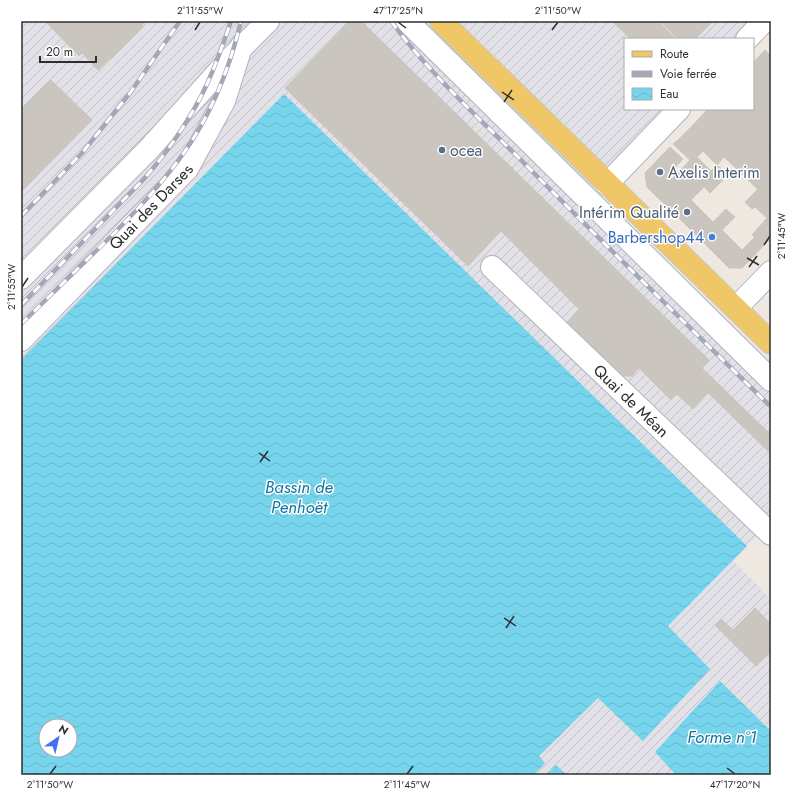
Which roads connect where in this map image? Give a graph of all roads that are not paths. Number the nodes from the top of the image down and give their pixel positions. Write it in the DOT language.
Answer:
graph roads {
  1 [pos="268,21"];
  2 [pos="407,21"];
  3 [pos="441,21"];
  4 [pos="764,21"];
  5 [pos="748,38"];
  6 [pos="242,47"];
  7 [pos="678,110"];
  8 [pos="607,184"];
  9 [pos="492,266"];
  10 [pos="771,272"];
  11 [pos="21,278"];
  12 [pos="736,308"];
  13 [pos="21,340"];
  14 [pos="771,343"];
  15 [pos="771,380"];
  16 [pos="771,534"];
  1 -- 6 [label="street, Quai des Darses"];
  2 -- 15 [label="street"];
  3 -- 8 [label="main road"];
  4 -- 5 [label="street"];
  6 -- 11 [label="street, Quai des Darses"];
  6 -- 13 [label="street, Quai des Darses"];
  7 -- 8 [label="street"];
  8 -- 12 [label="main road"];
  9 -- 16 [label="street, Quai de Méan"];
  10 -- 12 [label="street"];
  12 -- 14 [label="main road"];
}
